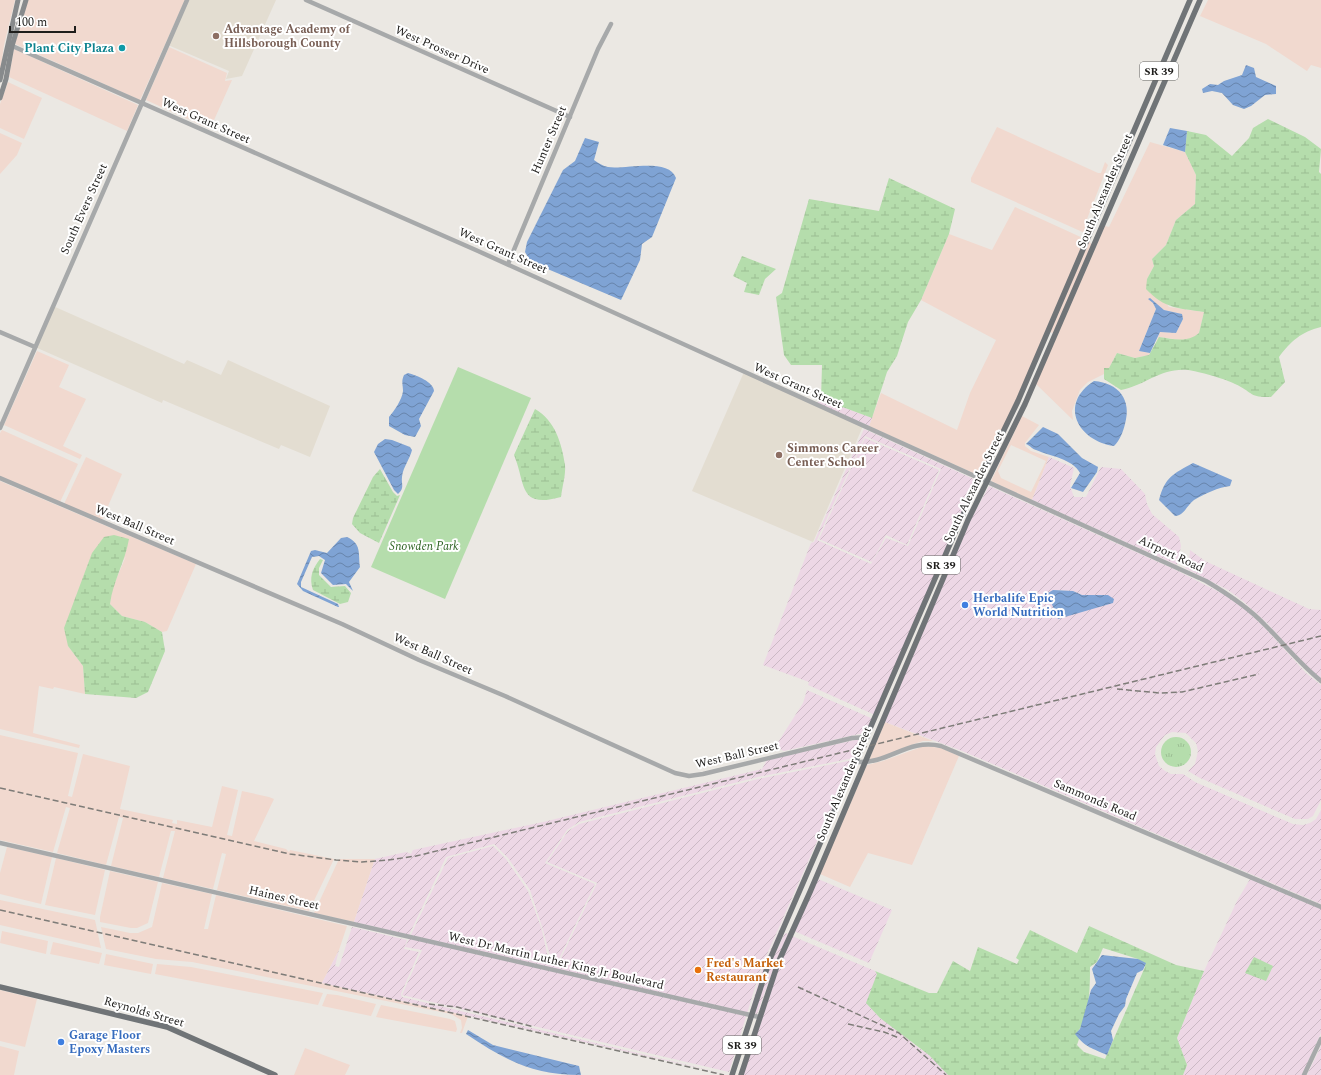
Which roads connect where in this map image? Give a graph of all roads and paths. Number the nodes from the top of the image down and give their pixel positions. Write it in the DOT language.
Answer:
graph roads {
  1 [pos="26,0"];
  2 [pos="187,0"];
  3 [pos="306,0"];
  4 [pos="1190,0"];
  5 [pos="1200,0"];
  6 [pos="17,3"];
  7 [pos="611,24"];
  8 [pos="10,45"];
  9 [pos="0,80"];
  10 [pos="0,98"];
  11 [pos="141,104"];
  12 [pos="570,117"];
  13 [pos="508,264"];
  14 [pos="0,332"];
  15 [pos="1047,334"];
  16 [pos="1054,337"];
  17 [pos="35,347"];
  18 [pos="0,428"];
  19 [pos="0,478"];
  20 [pos="981,479"];
  21 [pos="988,483"];
  22 [pos="952,539"];
  23 [pos="959,542"];
  24 [pos="925,602"];
  25 [pos="932,605"];
  26 [pos="902,654"];
  27 [pos="909,658"];
  28 [pos="1321,681"];
  29 [pos="868,737"];
  30 [pos="857,762"];
  31 [pos="865,762"];
  32 [pos="0,843"];
  33 [pos="1321,906"];
  34 [pos="350,924"];
  35 [pos="0,988"];
  36 [pos="751,1015"];
  37 [pos="759,1017"];
  38 [pos="1321,1039"];
  39 [pos="275,1075"];
  40 [pos="732,1075"];
  41 [pos="741,1075"];
  42 [pos="1304,1075"];
  1 -- 8 [label="main road"];
  2 -- 11 [label="street, South Evers Street"];
  3 -- 12 [label="street, West Prosser Drive"];
  4 -- 15 [label="main road, South Alexander Street / SR 39"];
  5 -- 16 [label="main road, South Alexander Street / SR 39"];
  6 -- 8 [label="main road"];
  7 -- 12 [label="street, Hunter Street"];
  8 -- 9 [label="main road"];
  8 -- 10 [label="main road"];
  8 -- 11 [label="street, West Grant Street"];
  11 -- 13 [label="street, West Grant Street"];
  11 -- 17 [label="street, South Evers Street"];
  12 -- 13 [label="street, Hunter Street"];
  13 -- 20 [label="street, West Grant Street"];
  14 -- 17 [label="street"];
  15 -- 16 [label="main road"];
  15 -- 20 [label="main road, South Alexander Street / SR 39"];
  16 -- 21 [label="main road, South Alexander Street / SR 39"];
  17 -- 18 [label="street, South Evers Street"];
  19 -- 29 [label="street, West Ball Street"];
  20 -- 21 [label="street, West Grant Street"];
  20 -- 22 [label="main road, South Alexander Street / SR 39"];
  21 -- 23 [label="main road, South Alexander Street / SR 39"];
  21 -- 28 [label="street, Airport Road"];
  22 -- 23 [label="main road"];
  22 -- 24 [label="main road, South Alexander Street / SR 39"];
  23 -- 25 [label="main road, South Alexander Street / SR 39"];
  24 -- 25 [label="main road"];
  24 -- 26 [label="main road, South Alexander Street / SR 39"];
  25 -- 27 [label="main road, South Alexander Street / SR 39"];
  26 -- 27 [label="main road"];
  26 -- 29 [label="main road, South Alexander Street / SR 39"];
  27 -- 31 [label="main road, South Alexander Street / SR 39"];
  29 -- 30 [label="main road, South Alexander Street / SR 39"];
  30 -- 31 [label="street, Sammonds Road"];
  30 -- 36 [label="main road, South Alexander Street / SR 39"];
  31 -- 33 [label="street, Sammonds Road"];
  31 -- 37 [label="main road, South Alexander Street / SR 39"];
  32 -- 34 [label="street, Haines Street"];
  34 -- 36 [label="street, West Dr Martin Luther King Jr Boulevard"];
  35 -- 39 [label="main road, Reynolds Street"];
  36 -- 37 [label="street, West Dr Martin Luther King Jr Boulevard"];
  36 -- 40 [label="main road, South Alexander Street / SR 39"];
  37 -- 41 [label="main road, South Alexander Street / SR 39"];
  38 -- 42 [label="street"];
}
